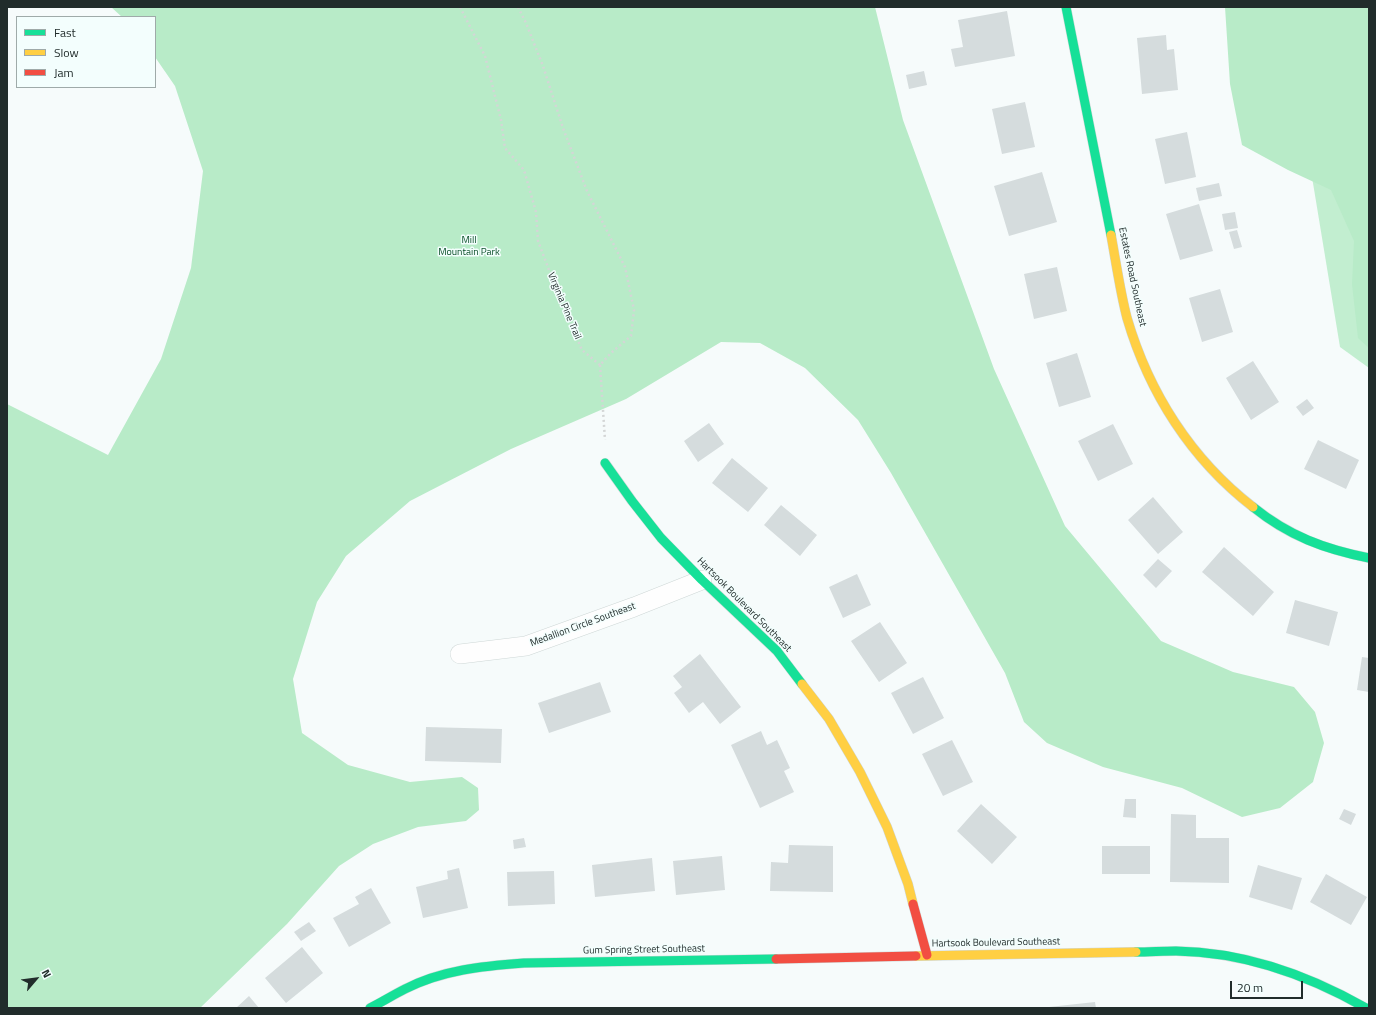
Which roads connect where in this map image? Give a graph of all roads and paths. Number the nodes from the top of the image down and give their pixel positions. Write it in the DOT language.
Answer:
graph roads {
  1 [pos="460,7"];
  2 [pos="518,7"];
  3 [pos="1066,7"];
  4 [pos="600,365"];
  5 [pos="605,463"];
  6 [pos="1369,558"];
  7 [pos="702,580"];
  8 [pos="460,654"];
  9 [pos="927,955"];
  10 [pos="370,1008"];
  11 [pos="1366,1008"];
  1 -- 4 [label="path, Virginia Pine Trail"];
  2 -- 4 [label="path"];
  3 -- 6 [label="street, Estates Road Southeast"];
  4 -- 5 [label="path"];
  5 -- 7 [label="street, Hartsook Boulevard Southeast"];
  7 -- 8 [label="street, Medallion Circle Southeast"];
  7 -- 9 [label="street, Hartsook Boulevard Southeast"];
  9 -- 10 [label="street, Gum Spring Street Southeast"];
  9 -- 11 [label="street, Hartsook Boulevard Southeast"];
}
